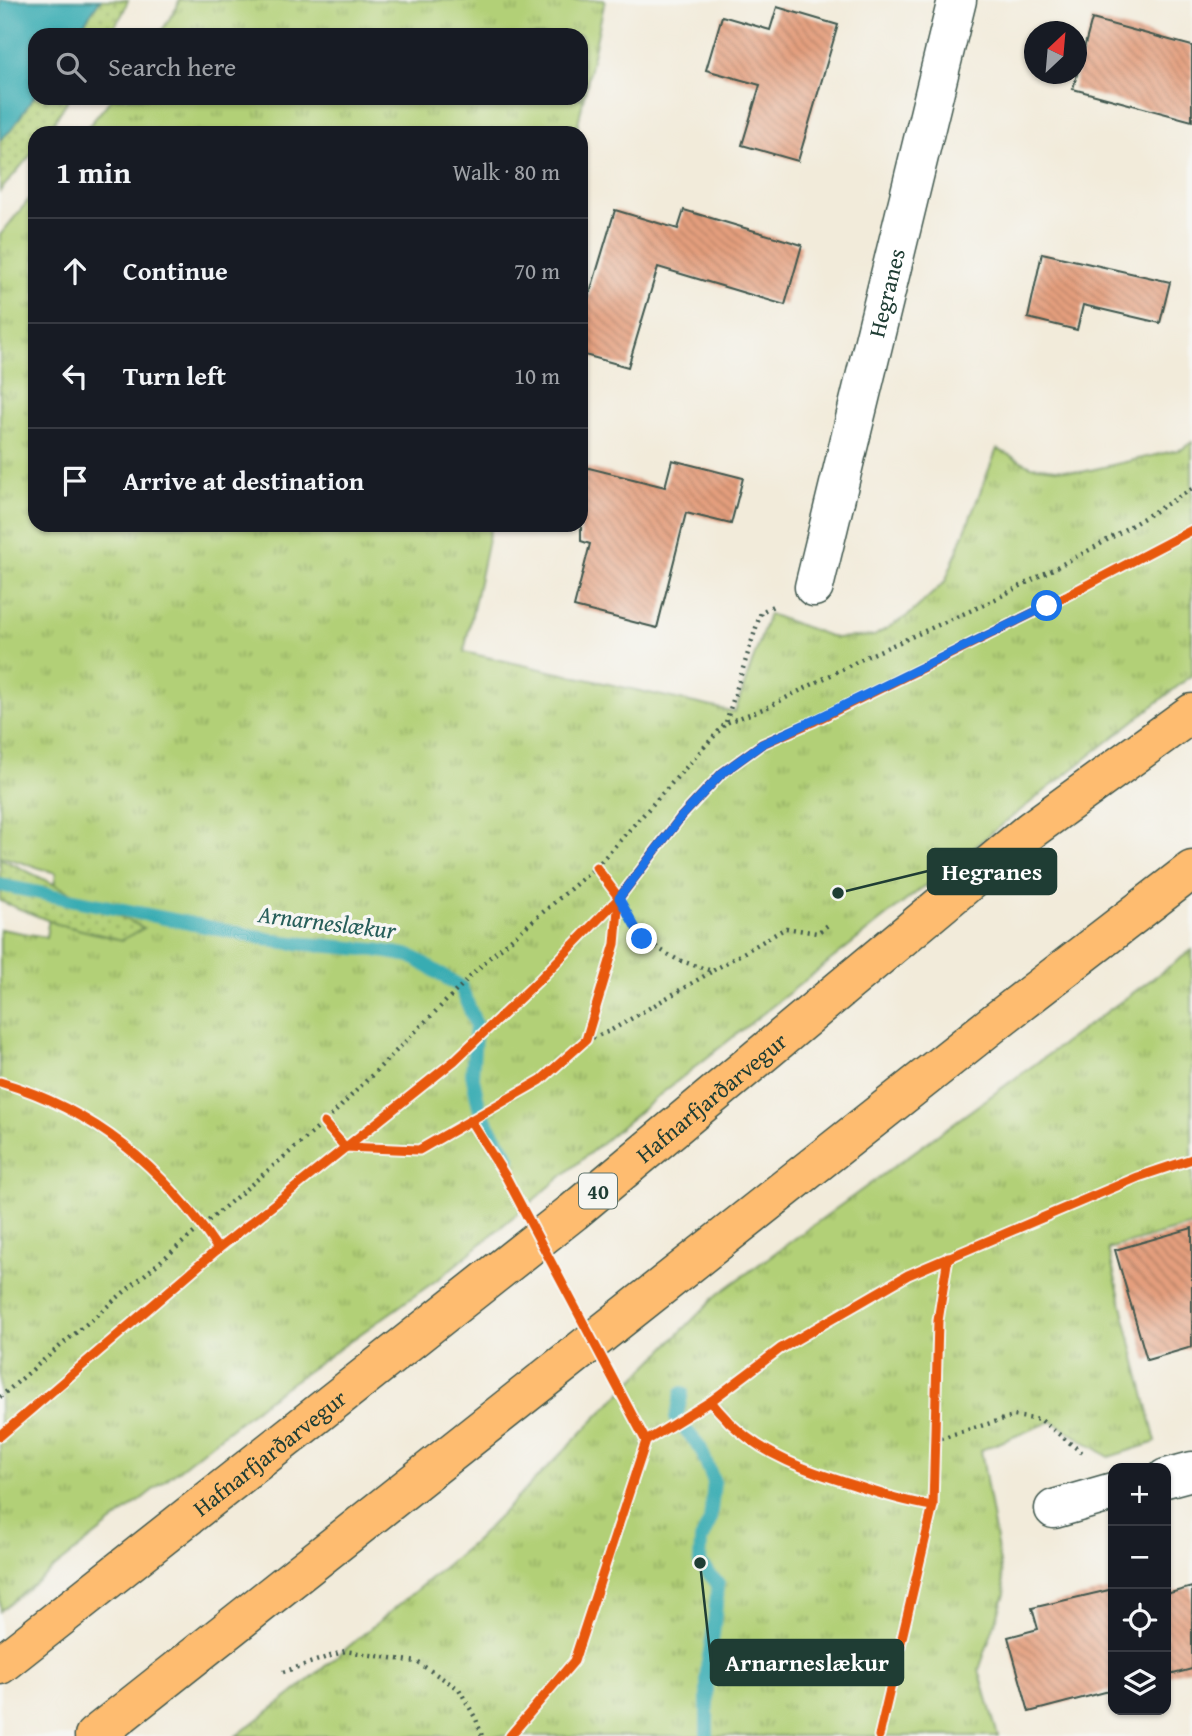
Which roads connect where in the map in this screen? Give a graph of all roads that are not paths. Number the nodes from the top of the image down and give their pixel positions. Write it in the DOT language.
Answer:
graph roads {
  1 [pos="957,0"];
  2 [pos="814,587"];
  3 [pos="1192,713"];
  4 [pos="1192,870"];
  5 [pos="1192,1471"];
  6 [pos="1171,1477"];
  7 [pos="1108,1493"];
  8 [pos="1054,1509"];
  9 [pos="0,1665"];
  10 [pos="94,1736"];
  1 -- 2 [label="street, Hegranes"];
  3 -- 9 [label="main road, Hafnarfjarðarvegur / 40"];
  4 -- 10 [label="main road"];
  5 -- 6 [label="street"];
  7 -- 8 [label="street"];
}
